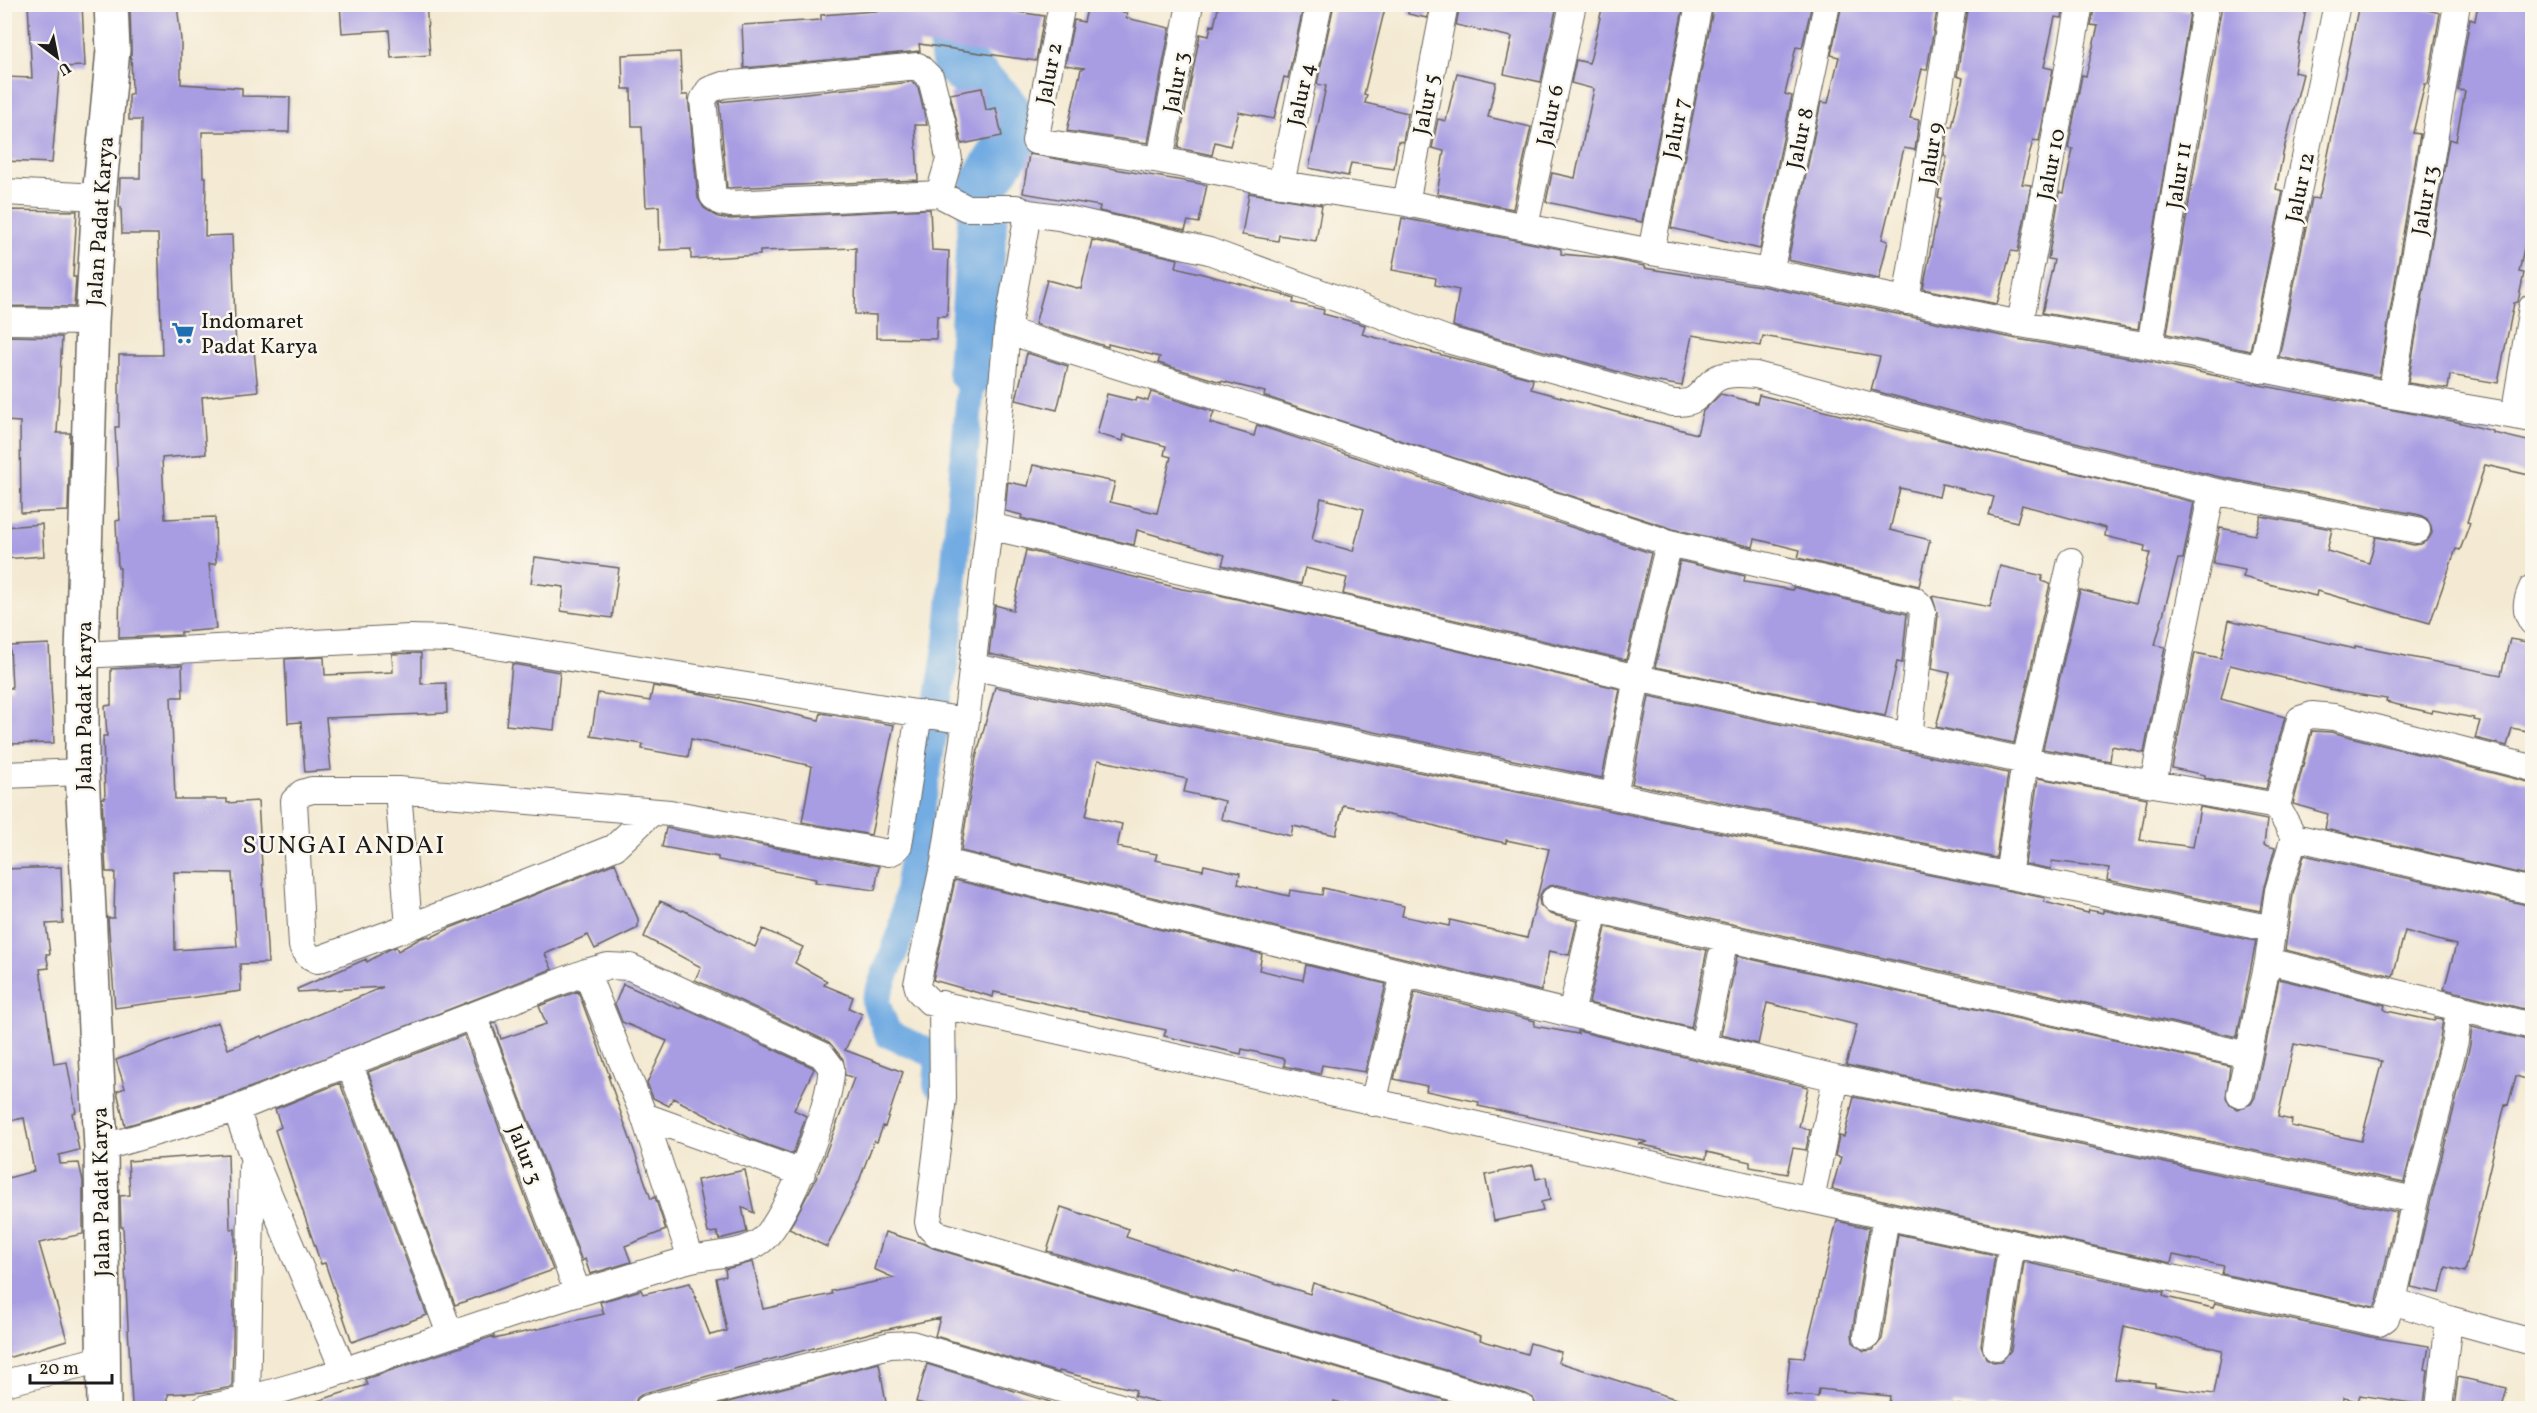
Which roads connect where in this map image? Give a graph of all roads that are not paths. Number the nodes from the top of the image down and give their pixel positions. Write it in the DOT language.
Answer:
graph roads {
  1 [pos="111,4"];
  2 [pos="1062,4"];
  3 [pos="1190,4"];
  4 [pos="1319,4"];
  5 [pos="1445,4"];
  6 [pos="1573,4"];
  7 [pos="1699,4"];
  8 [pos="1827,4"];
  9 [pos="1953,4"];
  10 [pos="2079,4"];
  11 [pos="2206,4"];
  12 [pos="2337,4"];
  13 [pos="2457,4"];
  14 [pos="1160,160"];
  15 [pos="1281,184"];
  16 [pos="4,192"];
  17 [pos="939,194"];
  18 [pos="99,197"];
  19 [pos="1406,203"];
  20 [pos="1028,213"];
  21 [pos="1525,226"];
  22 [pos="1651,252"];
  23 [pos="1770,272"];
  24 [pos="1906,301"];
  25 [pos="2532,307"];
  26 [pos="4,321"];
  27 [pos="92,322"];
  28 [pos="2020,324"];
  29 [pos="1007,331"];
  30 [pos="2150,346"];
  31 [pos="2261,370"];
  32 [pos="2532,372"];
  33 [pos="2391,395"];
  34 [pos="2523,418"];
  35 [pos="2212,491"];
  36 [pos="989,526"];
  37 [pos="2417,530"];
  38 [pos="1669,543"];
  39 [pos="2071,561"];
  40 [pos="2532,588"];
  41 [pos="2532,622"];
  42 [pos="82,656"];
  43 [pos="974,667"];
  44 [pos="1637,678"];
  45 [pos="940,716"];
  46 [pos="1909,736"];
  47 [pos="2025,761"];
  48 [pos="2532,768"];
  49 [pos="82,772"];
  50 [pos="4,775"];
  51 [pos="2153,784"];
  52 [pos="398,790"];
  53 [pos="1614,796"];
  54 [pos="2277,806"];
  55 [pos="652,812"];
  56 [pos="2294,837"];
  57 [pos="944,862"];
  58 [pos="2008,876"];
  59 [pos="2532,891"];
  60 [pos="1554,900"];
  61 [pos="1594,909"];
  62 [pos="409,927"];
  63 [pos="2272,929"];
  64 [pos="1725,938"];
  65 [pos="2268,961"];
  66 [pos="586,972"];
  67 [pos="1404,974"];
  68 [pos="942,1004"];
  69 [pos="2459,1008"];
  70 [pos="1571,1014"];
  71 [pos="473,1015"];
  72 [pos="2532,1026"];
  73 [pos="1703,1046"];
  74 [pos="2248,1055"];
  75 [pos="349,1063"];
  76 [pos="1836,1078"];
  77 [pos="2240,1094"];
  78 [pos="1373,1103"];
  79 [pos="236,1109"];
  80 [pos="644,1116"];
  81 [pos="101,1148"];
  82 [pos="253,1157"];
  83 [pos="802,1173"];
  84 [pos="1811,1200"];
  85 [pos="2415,1200"];
  86 [pos="1886,1216"];
  87 [pos="2012,1243"];
  88 [pos="691,1259"];
  89 [pos="578,1293"];
  90 [pos="2393,1301"];
  91 [pos="2449,1319"];
  92 [pos="450,1334"];
  93 [pos="1867,1336"];
  94 [pos="2532,1342"];
  95 [pos="1996,1347"];
  96 [pos="103,1359"];
  97 [pos="344,1371"];
  98 [pos="4,1383"];
  99 [pos="1063,1399"];
  100 [pos="247,1400"];
  101 [pos="104,1408"];
  102 [pos="205,1408"];
  103 [pos="648,1408"];
  104 [pos="1124,1408"];
  105 [pos="1522,1408"];
  106 [pos="2439,1408"];
  1 -- 18 [label="street, Jalan Padat Karya"];
  2 -- 14 [label="street, Jalur 2"];
  3 -- 14 [label="street, Jalur 3"];
  4 -- 15 [label="street, Jalur 4"];
  5 -- 19 [label="street, Jalur 5"];
  6 -- 21 [label="street, Jalur 6"];
  7 -- 22 [label="street, Jalur 7"];
  8 -- 23 [label="street, Jalur 8"];
  9 -- 24 [label="street, Jalur 9"];
  10 -- 28 [label="street, Jalur 10"];
  11 -- 30 [label="street, Jalur 11"];
  12 -- 31 [label="street, Jalur 12"];
  13 -- 33 [label="street, Jalur 13"];
  14 -- 15 [label="street"];
  15 -- 19 [label="street"];
  16 -- 18 [label="street"];
  17 -- 17 [label="street"];
  17 -- 20 [label="street"];
  18 -- 27 [label="street, Jalan Padat Karya"];
  19 -- 21 [label="street"];
  20 -- 29 [label="street"];
  20 -- 35 [label="street"];
  21 -- 22 [label="street"];
  22 -- 23 [label="street"];
  23 -- 24 [label="street"];
  24 -- 28 [label="street"];
  25 -- 34 [label="street"];
  26 -- 27 [label="street"];
  27 -- 42 [label="street, Jalan Padat Karya"];
  28 -- 30 [label="street"];
  29 -- 36 [label="street"];
  29 -- 38 [label="street"];
  30 -- 31 [label="street"];
  31 -- 33 [label="street"];
  32 -- 34 [label="street"];
  33 -- 34 [label="street"];
  35 -- 37 [label="street"];
  35 -- 51 [label="street"];
  36 -- 43 [label="street"];
  36 -- 44 [label="street"];
  38 -- 44 [label="street"];
  38 -- 46 [label="street"];
  39 -- 47 [label="street"];
  40 -- 41 [label="street"];
  42 -- 45 [label="street"];
  42 -- 49 [label="street, Jalan Padat Karya"];
  43 -- 45 [label="street"];
  43 -- 53 [label="street"];
  44 -- 46 [label="street"];
  44 -- 53 [label="street"];
  45 -- 55 [label="street"];
  45 -- 57 [label="street"];
  46 -- 47 [label="street"];
  47 -- 51 [label="street"];
  47 -- 58 [label="street"];
  48 -- 54 [label="street"];
  49 -- 50 [label="street"];
  49 -- 81 [label="street, Jalan Padat Karya"];
  51 -- 54 [label="street"];
  52 -- 55 [label="street"];
  52 -- 62 [label="street"];
  52 -- 62 [label="street"];
  53 -- 58 [label="street"];
  54 -- 56 [label="street"];
  55 -- 62 [label="street"];
  56 -- 59 [label="street"];
  56 -- 63 [label="street"];
  57 -- 67 [label="street"];
  57 -- 68 [label="street"];
  58 -- 63 [label="street"];
  60 -- 61 [label="street"];
  61 -- 64 [label="street"];
  61 -- 70 [label="street"];
  63 -- 65 [label="street"];
  64 -- 73 [label="street"];
  64 -- 74 [label="street"];
  65 -- 69 [label="street"];
  65 -- 74 [label="street"];
  66 -- 71 [label="street"];
  66 -- 80 [label="street"];
  66 -- 83 [label="street"];
  67 -- 70 [label="street"];
  67 -- 78 [label="street"];
  68 -- 78 [label="street"];
  68 -- 105 [label="street"];
  69 -- 72 [label="street"];
  69 -- 85 [label="street"];
  70 -- 73 [label="street"];
  71 -- 75 [label="street"];
  71 -- 89 [label="street, Jalur 3"];
  73 -- 76 [label="street"];
  74 -- 77 [label="street"];
  75 -- 79 [label="street"];
  75 -- 92 [label="street"];
  76 -- 84 [label="street"];
  76 -- 85 [label="street"];
  78 -- 84 [label="street"];
  79 -- 81 [label="street"];
  79 -- 82 [label="street"];
  80 -- 83 [label="street"];
  80 -- 88 [label="street"];
  81 -- 96 [label="street, Jalan Padat Karya"];
  82 -- 97 [label="street"];
  82 -- 100 [label="street"];
  83 -- 88 [label="street"];
  84 -- 86 [label="street"];
  85 -- 90 [label="street"];
  86 -- 87 [label="street"];
  86 -- 93 [label="street"];
  87 -- 90 [label="street"];
  87 -- 95 [label="street"];
  88 -- 89 [label="street"];
  89 -- 92 [label="street"];
  90 -- 91 [label="street"];
  91 -- 94 [label="street"];
  91 -- 106 [label="street"];
  92 -- 97 [label="street"];
  96 -- 98 [label="street"];
  96 -- 101 [label="street, Jalan Padat Karya"];
  97 -- 100 [label="street"];
  99 -- 103 [label="street"];
  99 -- 104 [label="street"];
  100 -- 102 [label="street"];
}
